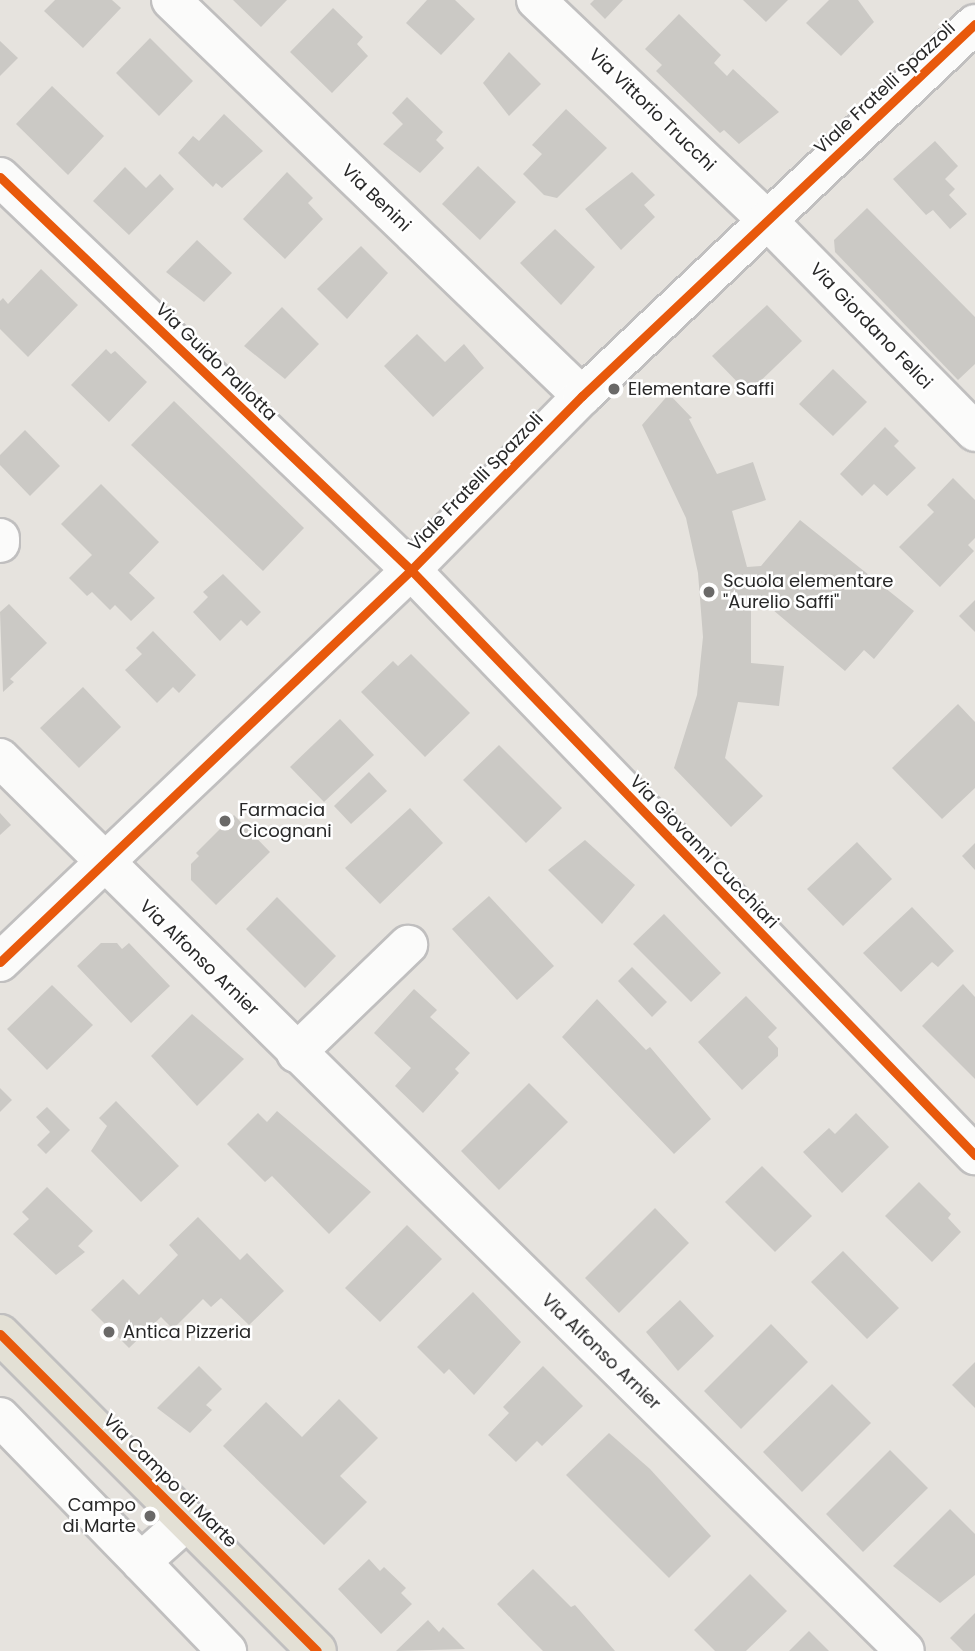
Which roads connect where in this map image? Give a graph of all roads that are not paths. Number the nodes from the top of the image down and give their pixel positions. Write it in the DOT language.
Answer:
graph roads {
  1 [pos="171,0"];
  2 [pos="536,0"];
  3 [pos="955,0"];
  4 [pos="975,22"];
  5 [pos="0,177"];
  6 [pos="767,220"];
  7 [pos="582,396"];
  8 [pos="975,432"];
  9 [pos="411,570"];
  10 [pos="0,758"];
  11 [pos="102,863"];
  12 [pos="408,945"];
  13 [pos="0,962"];
  14 [pos="296,1053"];
  15 [pos="975,1155"];
  16 [pos="0,1334"];
  17 [pos="0,1417"];
  18 [pos="187,1520"];
  19 [pos="141,1562"];
  20 [pos="227,1651"];
  21 [pos="317,1651"];
  22 [pos="905,1651"];
  1 -- 7 [label="street, Via Benini"];
  2 -- 6 [label="street, Via Vittorio Trucchi"];
  3 -- 4 [label="street"];
  4 -- 6 [label="street, Viale Fratelli Spazzoli"];
  5 -- 9 [label="street, Via Guido Pallotta"];
  6 -- 7 [label="street, Viale Fratelli Spazzoli"];
  6 -- 8 [label="street, Via Giordano Felici"];
  7 -- 9 [label="street, Viale Fratelli Spazzoli"];
  9 -- 11 [label="street, Viale Fratelli Spazzoli"];
  9 -- 15 [label="street, Via Giovanni Cucchiari"];
  10 -- 11 [label="street, Via Alfonso Arnier"];
  11 -- 13 [label="street, Viale Fratelli Spazzoli"];
  11 -- 14 [label="street, Via Alfonso Arnier"];
  12 -- 14 [label="street"];
  14 -- 22 [label="street, Via Alfonso Arnier"];
  16 -- 18 [label="main road, Via Campo di Marte"];
  17 -- 19 [label="street"];
  18 -- 19 [label="street"];
  18 -- 21 [label="main road, Via Campo di Marte"];
  19 -- 20 [label="street"];
}
